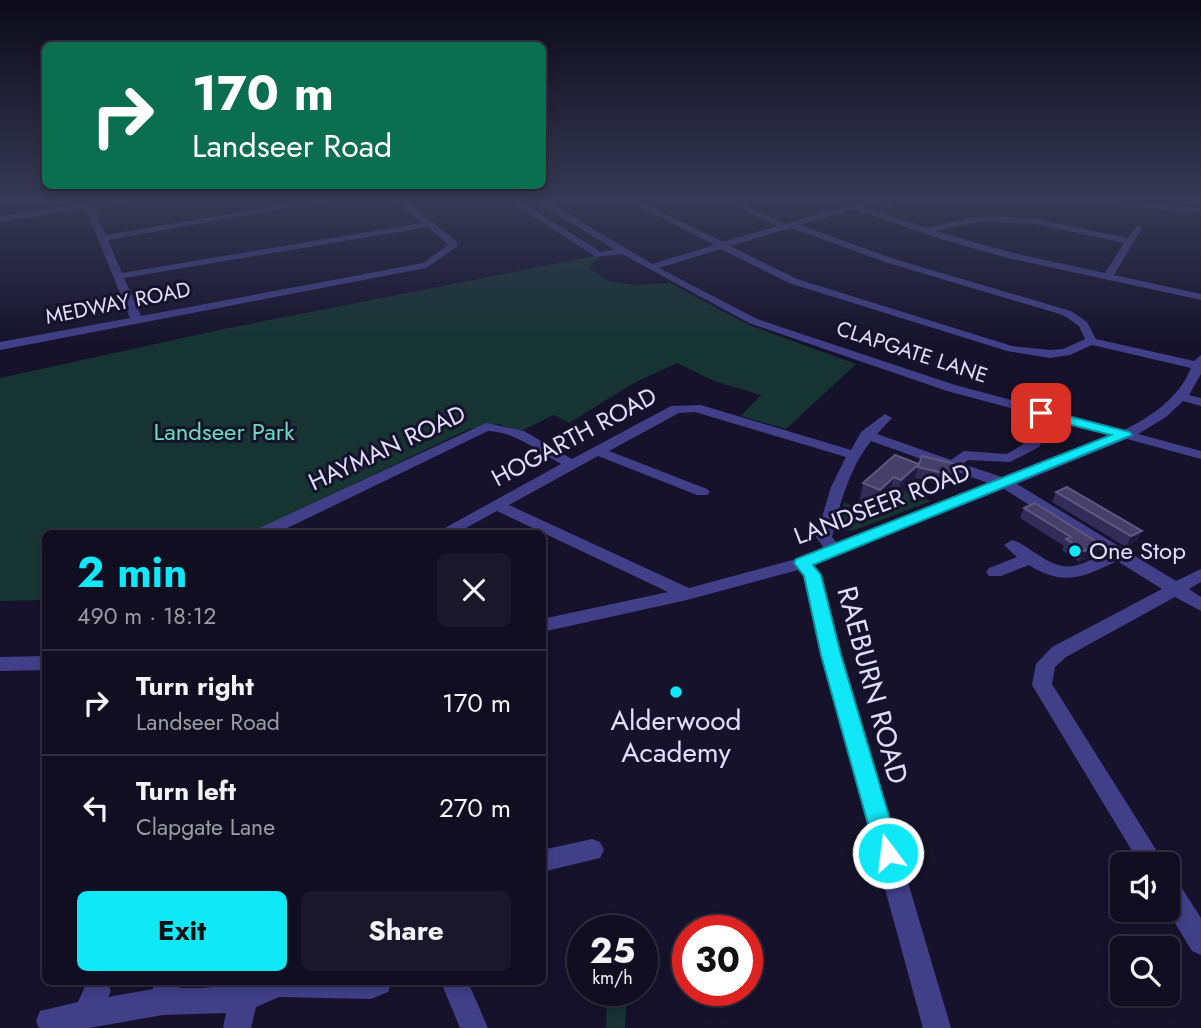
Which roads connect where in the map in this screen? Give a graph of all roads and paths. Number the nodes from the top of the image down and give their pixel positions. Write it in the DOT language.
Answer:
graph roads {
  1 [pos="107,248"];
  2 [pos="287,248"];
  3 [pos="450,248"];
  4 [pos="587,248"];
  5 [pos="619,248"];
  6 [pos="714,248"];
  7 [pos="725,248"];
  8 [pos="853,248"];
  9 [pos="982,248"];
  10 [pos="1126,248"];
  11 [pos="624,251"];
  12 [pos="651,267"];
  13 [pos="120,276"];
  14 [pos="1107,278"];
  15 [pos="1201,297"];
  16 [pos="136,318"];
  17 [pos="1091,341"];
  18 [pos="0,345"];
  19 [pos="1200,363"];
  20 [pos="1182,397"];
  21 [pos="1201,401"];
  22 [pos="885,418"];
  23 [pos="866,435"];
  24 [pos="1125,435"];
  25 [pos="1036,441"];
  26 [pos="597,451"];
  27 [pos="853,455"];
  28 [pos="1201,455"];
  29 [pos="571,464"];
  30 [pos="953,466"];
  31 [pos="1004,483"];
  32 [pos="702,492"];
  33 [pos="497,505"];
  34 [pos="269,530"];
  35 [pos="450,530"];
  36 [pos="1012,545"];
  37 [pos="833,550"];
  38 [pos="1118,554"];
  39 [pos="1030,558"];
  40 [pos="802,563"];
  41 [pos="995,572"];
  42 [pos="1201,575"];
  43 [pos="1176,589"];
  44 [pos="687,594"];
  45 [pos="1201,605"];
  46 [pos="546,625"];
  47 [pos="42,663"];
  48 [pos="0,664"];
  49 [pos="592,850"];
  50 [pos="1146,852"];
  51 [pos="546,860"];
  52 [pos="1180,908"];
  53 [pos="1201,942"];
  54 [pos="274,985"];
  55 [pos="455,985"];
  56 [pos="166,991"];
  57 [pos="244,998"];
  58 [pos="50,1021"];
  59 [pos="237,1028"];
  60 [pos="474,1028"];
  61 [pos="937,1028"];
  1 -- 13 [label="street"];
  2 -- 13 [label="street"];
  3 -- 16 [label="street, MEDWAY ROAD"];
  4 -- 11 [label="street, CLAPGATE LANE"];
  5 -- 11 [label="street, CLAPGATE LANE"];
  6 -- 12 [label="street"];
  7 -- 17 [label="street"];
  8 -- 17 [label="street"];
  9 -- 14 [label="street"];
  10 -- 14 [label="street"];
  11 -- 12 [label="street, CLAPGATE LANE"];
  12 -- 24 [label="street, CLAPGATE LANE"];
  13 -- 16 [label="street"];
  14 -- 15 [label="street"];
  16 -- 18 [label="street, MEDWAY ROAD"];
  17 -- 19 [label="street"];
  19 -- 20 [label="street, LANDSEER ROAD"];
  20 -- 21 [label="street"];
  20 -- 24 [label="street, LANDSEER ROAD"];
  22 -- 23 [label="street"];
  23 -- 27 [label="street"];
  23 -- 30 [label="street"];
  24 -- 28 [label="street, CLAPGATE LANE"];
  24 -- 31 [label="street, LANDSEER ROAD"];
  25 -- 30 [label="street"];
  26 -- 27 [label="street, HOGARTH ROAD"];
  26 -- 29 [label="street, HOGARTH ROAD"];
  26 -- 32 [label="street"];
  27 -- 37 [label="street"];
  29 -- 33 [label="street, HOGARTH ROAD"];
  29 -- 34 [label="street, HAYMAN ROAD"];
  30 -- 31 [label="street"];
  31 -- 37 [label="street, LANDSEER ROAD"];
  31 -- 38 [label="street"];
  33 -- 35 [label="street, HOGARTH ROAD"];
  33 -- 44 [label="street"];
  36 -- 39 [label="street"];
  37 -- 40 [label="street, LANDSEER ROAD"];
  38 -- 39 [label="street"];
  38 -- 43 [label="street"];
  39 -- 41 [label="street"];
  40 -- 44 [label="street, LANDSEER ROAD"];
  40 -- 61 [label="street, RAEBURN ROAD"];
  42 -- 43 [label="street"];
  43 -- 45 [label="street"];
  43 -- 50 [label="street"];
  44 -- 46 [label="street, LANDSEER ROAD"];
  47 -- 48 [label="street"];
  49 -- 51 [label="street"];
  52 -- 53 [label="street"];
  54 -- 57 [label="street"];
  55 -- 60 [label="street"];
  56 -- 57 [label="street"];
  56 -- 58 [label="street"];
  57 -- 59 [label="street"];
}
